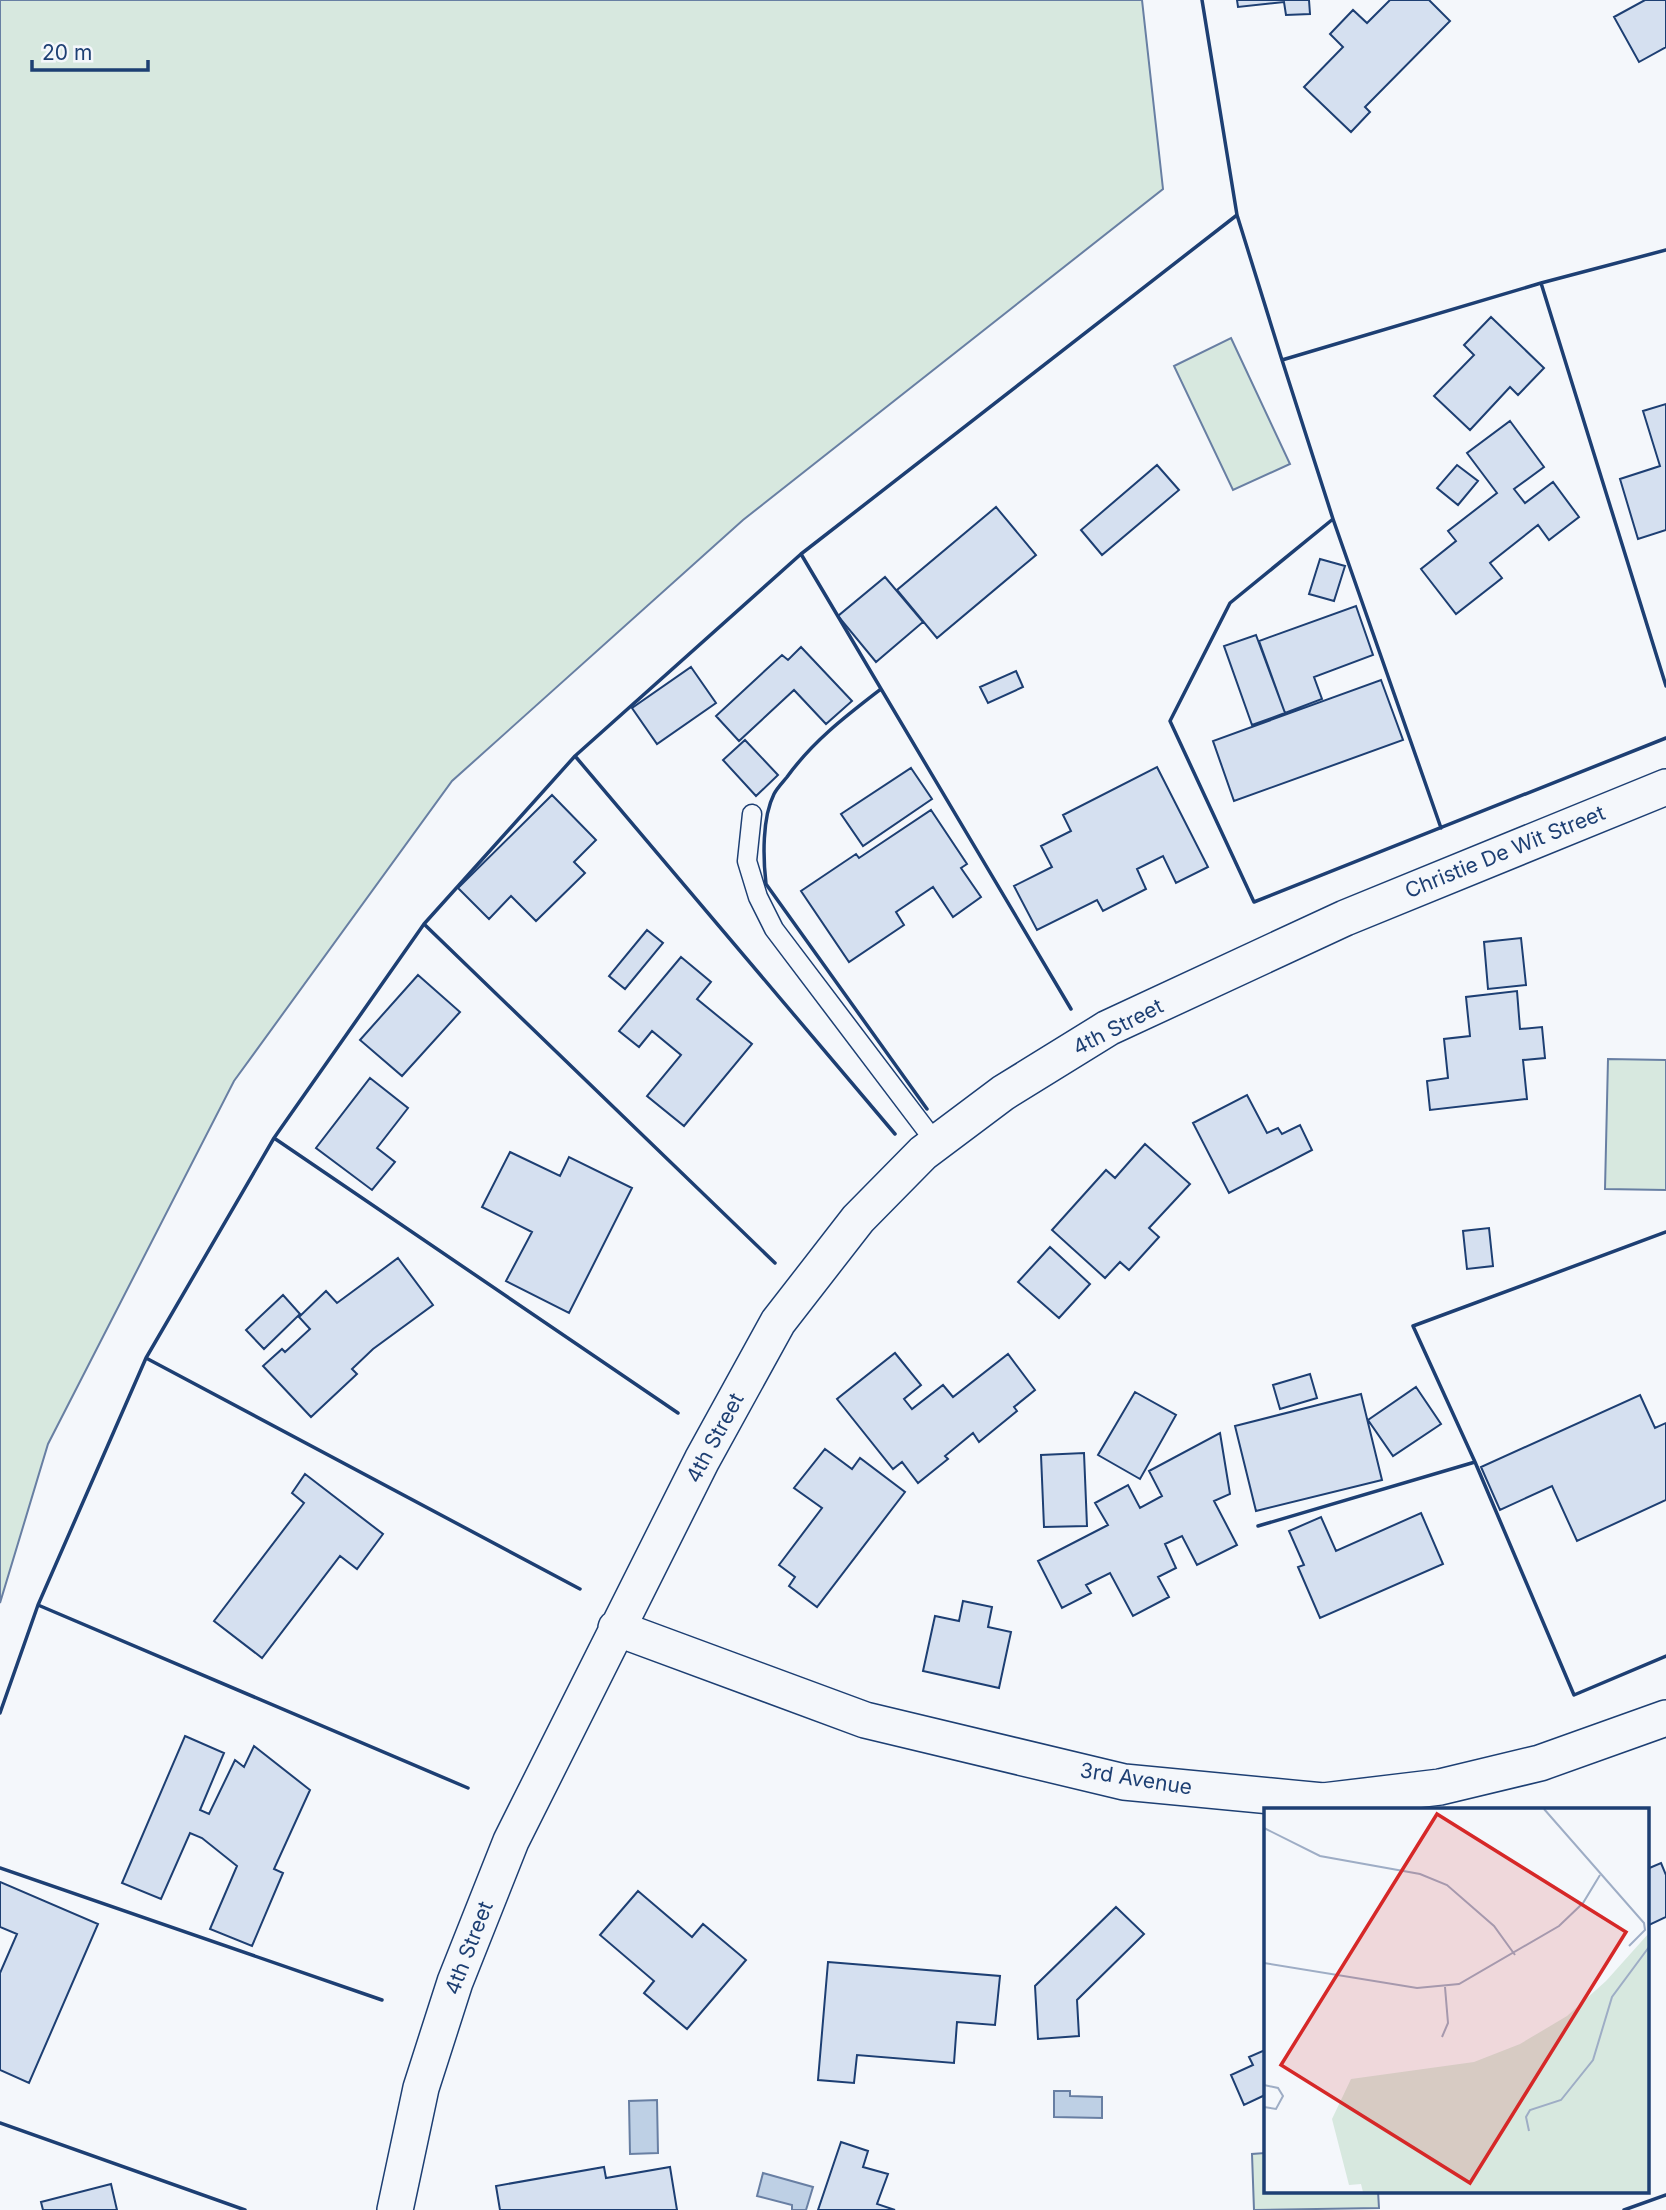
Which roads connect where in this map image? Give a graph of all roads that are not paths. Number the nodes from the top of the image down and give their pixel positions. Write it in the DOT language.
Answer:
graph roads {
  1 [pos="1666,787"];
  2 [pos="752,814"];
  3 [pos="1345,918"];
  4 [pos="936,1143"];
  5 [pos="616,1628"];
  6 [pos="1666,1718"];
  7 [pos="395,2210"];
  1 -- 3 [label="street, Christie De Wit Street"];
  2 -- 4 [label="lane"];
  3 -- 4 [label="street, 4th Street"];
  4 -- 5 [label="street, 4th Street"];
  5 -- 6 [label="street, 3rd Avenue"];
  5 -- 7 [label="street, 4th Street"];
}
